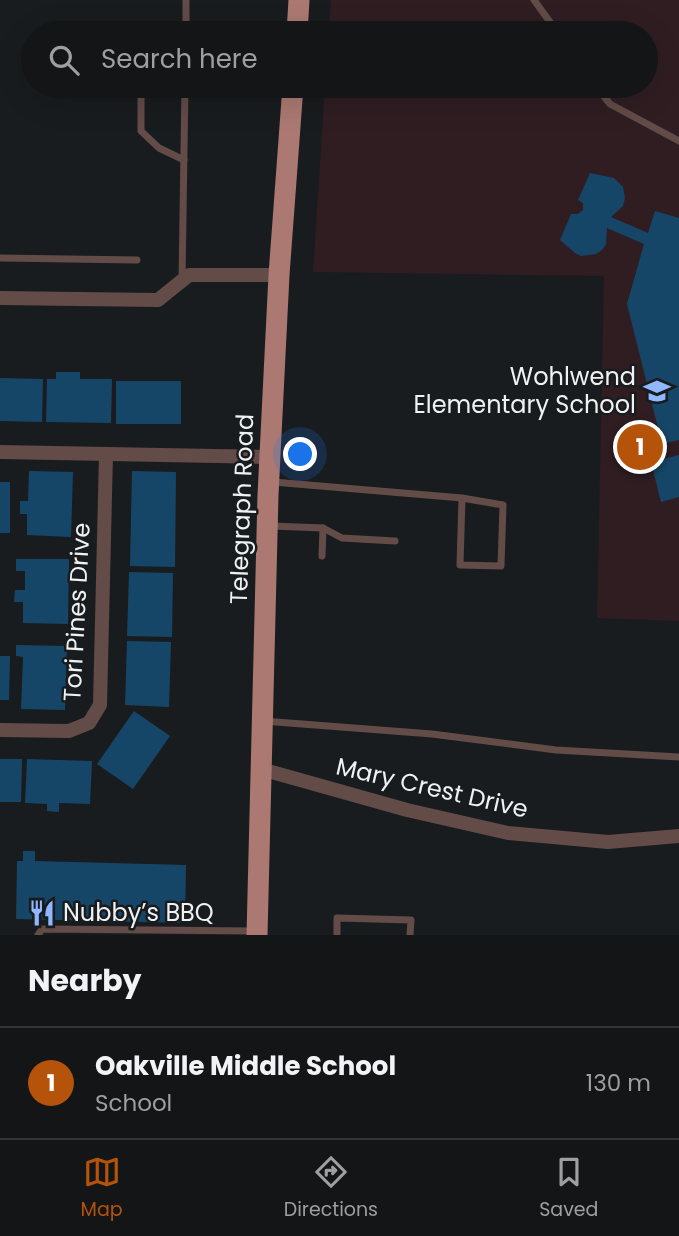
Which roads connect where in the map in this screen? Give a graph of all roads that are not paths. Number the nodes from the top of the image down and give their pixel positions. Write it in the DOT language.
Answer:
graph roads {
  1 [pos="186,0"];
  2 [pos="299,0"];
  3 [pos="534,0"];
  4 [pos="186,21"];
  5 [pos="298,21"];
  6 [pos="549,21"];
  7 [pos="141,98"];
  8 [pos="185,98"];
  9 [pos="292,98"];
  10 [pos="605,98"];
  11 [pos="679,141"];
  12 [pos="184,160"];
  13 [pos="0,258"];
  14 [pos="137,260"];
  15 [pos="279,275"];
  16 [pos="182,281"];
  17 [pos="0,298"];
  18 [pos="0,452"];
  19 [pos="106,454"];
  20 [pos="270,457"];
  21 [pos="268,482"];
  22 [pos="461,498"];
  23 [pos="267,526"];
  24 [pos="323,528"];
  25 [pos="395,541"];
  26 [pos="322,556"];
  27 [pos="262,721"];
  28 [pos="0,730"];
  29 [pos="679,757"];
  30 [pos="261,769"];
  31 [pos="679,836"];
  32 [pos="160,933"];
  33 [pos="258,933"];
  34 [pos="38,935"];
  35 [pos="337,935"];
  36 [pos="410,935"];
  1 -- 4 [label="lane"];
  2 -- 5 [label="main road"];
  3 -- 6 [label="lane"];
  7 -- 12 [label="lane"];
  8 -- 12 [label="lane"];
  9 -- 15 [label="main road, Telegraph Road"];
  10 -- 11 [label="lane"];
  12 -- 16 [label="lane"];
  13 -- 14 [label="lane"];
  15 -- 16 [label="street"];
  15 -- 20 [label="main road, Telegraph Road"];
  16 -- 17 [label="street"];
  18 -- 19 [label="street"];
  19 -- 20 [label="street"];
  19 -- 28 [label="street, Tori Pines Drive"];
  20 -- 21 [label="main road, Telegraph Road"];
  21 -- 22 [label="lane"];
  21 -- 23 [label="main road, Telegraph Road"];
  22 -- 22 [label="lane"];
  23 -- 24 [label="lane"];
  23 -- 27 [label="main road, Telegraph Road"];
  24 -- 25 [label="lane"];
  24 -- 26 [label="lane"];
  27 -- 29 [label="lane"];
  27 -- 30 [label="main road, Telegraph Road"];
  30 -- 31 [label="street, Mary Crest Drive"];
  30 -- 33 [label="main road, Telegraph Road"];
  32 -- 33 [label="lane"];
  32 -- 34 [label="lane"];
  35 -- 36 [label="lane"];
}
